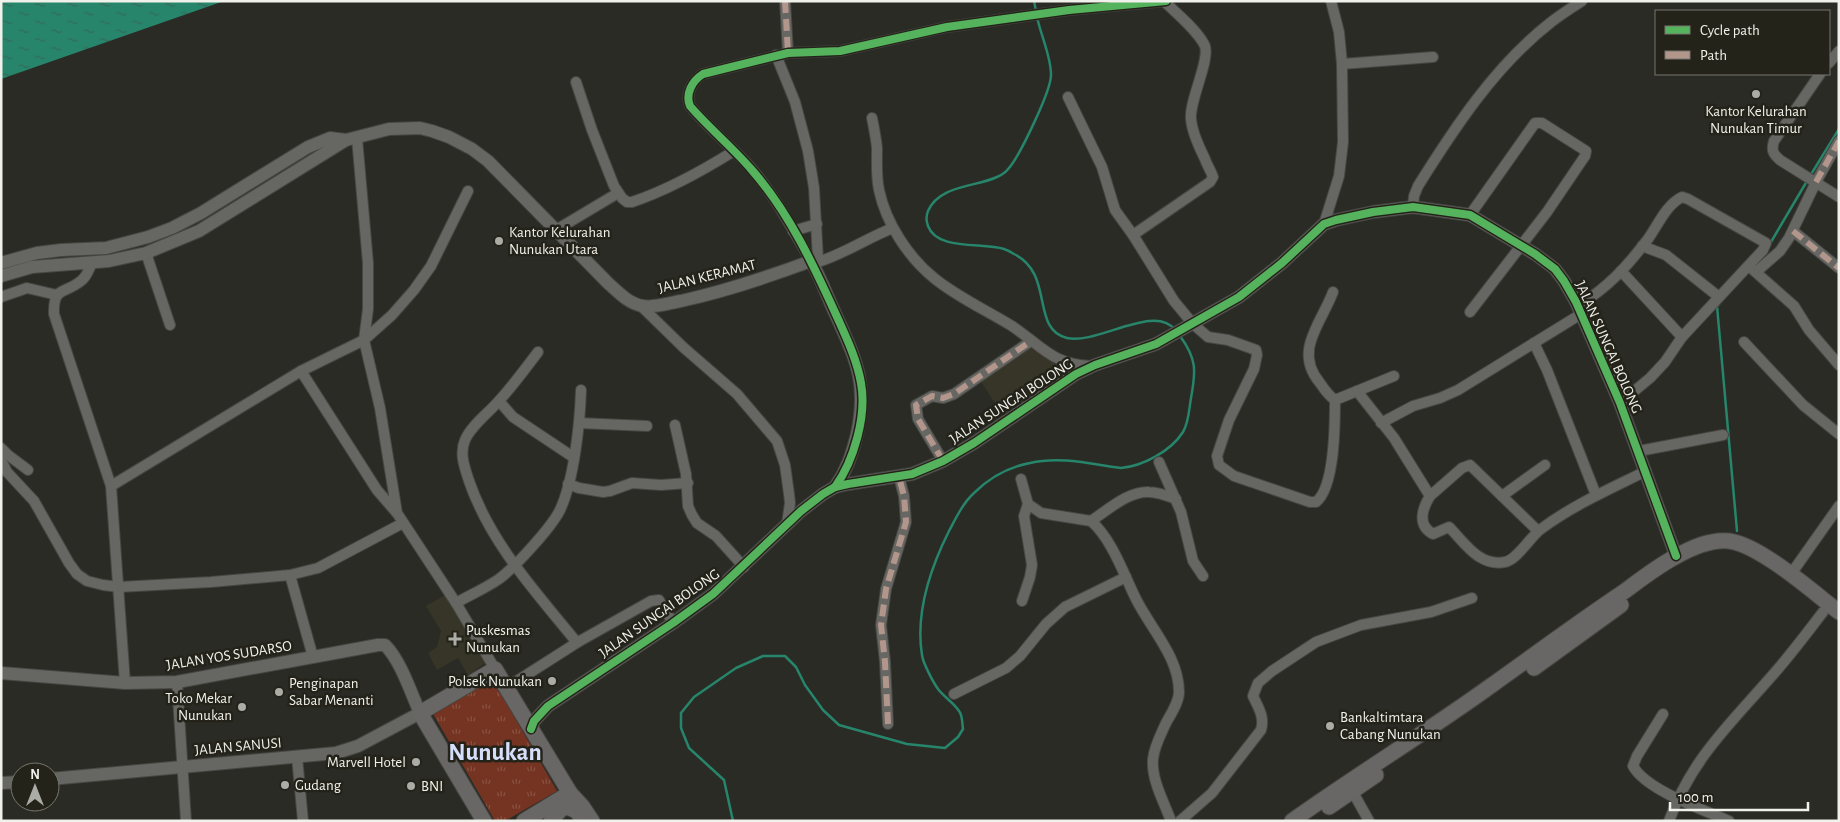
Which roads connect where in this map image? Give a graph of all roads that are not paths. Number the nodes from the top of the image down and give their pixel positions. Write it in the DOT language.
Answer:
graph roads {
  1 [pos="1166,1"];
  2 [pos="1331,1"];
  3 [pos="1582,1"];
  4 [pos="785,2"];
  5 [pos="1839,50"];
  6 [pos="788,53"];
  7 [pos="776,56"];
  8 [pos="1433,57"];
  9 [pos="1830,62"];
  10 [pos="1342,64"];
  11 [pos="1819,75"];
  12 [pos="576,82"];
  13 [pos="1068,96"];
  14 [pos="872,118"];
  15 [pos="352,139"];
  16 [pos="1839,140"];
  17 [pos="734,151"];
  18 [pos="1811,179"];
  19 [pos="468,191"];
  20 [pos="618,193"];
  21 [pos="1839,197"];
  22 [pos="224,199"];
  23 [pos="1413,207"];
  24 [pos="231,212"];
  25 [pos="1470,216"];
  26 [pos="817,224"];
  27 [pos="1324,224"];
  28 [pos="893,228"];
  29 [pos="556,230"];
  30 [pos="793,231"];
  31 [pos="1793,231"];
  32 [pos="1133,235"];
  33 [pos="1521,246"];
  34 [pos="1642,246"];
  35 [pos="146,253"];
  36 [pos="108,255"];
  37 [pos="1,263"];
  38 [pos="92,263"];
  39 [pos="814,264"];
  40 [pos="1752,268"];
  41 [pos="1838,268"];
  42 [pos="1621,271"];
  43 [pos="1,276"];
  44 [pos="1333,292"];
  45 [pos="56,295"];
  46 [pos="1,297"];
  47 [pos="1719,297"];
  48 [pos="641,306"];
  49 [pos="1579,310"];
  50 [pos="1470,312"];
  51 [pos="170,325"];
  52 [pos="1188,326"];
  53 [pos="1682,337"];
  54 [pos="364,340"];
  55 [pos="1031,341"];
  56 [pos="1744,342"];
  57 [pos="1534,343"];
  58 [pos="538,352"];
  59 [pos="1839,365"];
  60 [pos="1091,366"];
  61 [pos="301,371"];
  62 [pos="1394,376"];
  63 [pos="581,390"];
  64 [pos="1357,391"];
  65 [pos="1335,400"];
  66 [pos="499,402"];
  67 [pos="1620,403"];
  68 [pos="579,423"];
  69 [pos="1381,423"];
  70 [pos="675,424"];
  71 [pos="647,426"];
  72 [pos="1839,434"];
  73 [pos="1723,435"];
  74 [pos="1,448"];
  75 [pos="1639,451"];
  76 [pos="574,457"];
  77 [pos="1,460"];
  78 [pos="943,461"];
  79 [pos="1159,462"];
  80 [pos="1545,464"];
  81 [pos="28,470"];
  82 [pos="4,471"];
  83 [pos="1646,471"];
  84 [pos="899,477"];
  85 [pos="1021,479"];
  86 [pos="688,483"];
  87 [pos="568,484"];
  88 [pos="111,486"];
  89 [pos="835,487"];
  90 [pos="1596,495"];
  91 [pos="1430,496"];
  92 [pos="1502,496"];
  93 [pos="1176,498"];
  94 [pos="1028,504"];
  95 [pos="1839,506"];
  96 [pos="397,513"];
  97 [pos="1091,520"];
  98 [pos="403,524"];
  99 [pos="787,524"];
  100 [pos="1538,531"];
  101 [pos="1676,556"];
  102 [pos="514,565"];
  103 [pos="744,567"];
  104 [pos="1791,574"];
  105 [pos="290,575"];
  106 [pos="1203,576"];
  107 [pos="1126,577"];
  108 [pos="119,587"];
  109 [pos="1472,598"];
  110 [pos="1022,601"];
  111 [pos="456,602"];
  112 [pos="1831,612"];
  113 [pos="673,623"];
  114 [pos="1839,625"];
  115 [pos="1583,626"];
  116 [pos="578,642"];
  117 [pos="313,658"];
  118 [pos="495,669"];
  119 [pos="1,673"];
  120 [pos="125,682"];
  121 [pos="177,682"];
  122 [pos="506,688"];
  123 [pos="954,694"];
  124 [pos="548,706"];
  125 [pos="420,713"];
  126 [pos="522,714"];
  127 [pos="1662,714"];
  128 [pos="888,724"];
  129 [pos="531,729"];
  130 [pos="297,757"];
  131 [pos="182,767"];
  132 [pos="60,778"];
  133 [pos="1350,786"];
  134 [pos="570,793"];
  135 [pos="1678,799"];
  136 [pos="186,821"];
  137 [pos="303,821"];
  138 [pos="484,821"];
  139 [pos="524,821"];
  140 [pos="551,821"];
  141 [pos="582,821"];
  142 [pos="592,821"];
  143 [pos="1171,821"];
  144 [pos="1180,821"];
  145 [pos="1292,821"];
  146 [pos="1309,821"];
  147 [pos="1369,821"];
  148 [pos="1669,821"];
  149 [pos="1729,821"];
  1 -- 6 [label="street"];
  1 -- 32 [label="street"];
  2 -- 10 [label="street"];
  3 -- 23 [label="street"];
  4 -- 6 [label="street"];
  5 -- 9 [label="street"];
  6 -- 7 [label="street"];
  7 -- 17 [label="street"];
  7 -- 26 [label="street"];
  8 -- 10 [label="street"];
  10 -- 27 [label="street"];
  11 -- 18 [label="street"];
  12 -- 20 [label="street"];
  13 -- 32 [label="street"];
  14 -- 28 [label="street"];
  15 -- 22 [label="street"];
  15 -- 24 [label="street"];
  15 -- 29 [label="street, JALAN KERAMAT"];
  15 -- 54 [label="street"];
  16 -- 18 [label="street"];
  17 -- 20 [label="street"];
  17 -- 30 [label="street"];
  18 -- 21 [label="street"];
  18 -- 31 [label="street"];
  19 -- 54 [label="street"];
  20 -- 29 [label="street"];
  22 -- 24 [label="street"];
  22 -- 36 [label="street"];
  23 -- 25 [label="street, JALAN SUNGAI BOLONG"];
  23 -- 27 [label="street, JALAN SUNGAI BOLONG"];
  24 -- 35 [label="street"];
  25 -- 33 [label="street, JALAN SUNGAI BOLONG"];
  25 -- 33 [label="street"];
  26 -- 30 [label="street"];
  26 -- 39 [label="street"];
  27 -- 52 [label="street, JALAN SUNGAI BOLONG"];
  28 -- 39 [label="street"];
  28 -- 55 [label="street"];
  29 -- 48 [label="street, JALAN KERAMAT"];
  30 -- 39 [label="street"];
  31 -- 40 [label="street"];
  31 -- 41 [label="street"];
  32 -- 52 [label="street"];
  33 -- 49 [label="street, JALAN SUNGAI BOLONG"];
  33 -- 50 [label="street"];
  34 -- 40 [label="street"];
  34 -- 42 [label="street"];
  34 -- 47 [label="street"];
  35 -- 36 [label="street"];
  35 -- 51 [label="street"];
  36 -- 37 [label="street"];
  36 -- 38 [label="street"];
  38 -- 43 [label="street"];
  38 -- 45 [label="street"];
  39 -- 48 [label="street, JALAN KERAMAT"];
  39 -- 89 [label="street"];
  40 -- 47 [label="street"];
  40 -- 59 [label="street"];
  42 -- 49 [label="street"];
  42 -- 53 [label="street"];
  44 -- 65 [label="street"];
  45 -- 46 [label="street"];
  45 -- 88 [label="street"];
  47 -- 53 [label="street"];
  48 -- 99 [label="street"];
  49 -- 57 [label="street"];
  49 -- 67 [label="street, JALAN SUNGAI BOLONG"];
  52 -- 60 [label="street, JALAN SUNGAI BOLONG"];
  52 -- 65 [label="street"];
  53 -- 67 [label="street"];
  54 -- 61 [label="street"];
  54 -- 96 [label="street"];
  55 -- 60 [label="street"];
  55 -- 78 [label="street"];
  56 -- 72 [label="street"];
  57 -- 69 [label="street"];
  57 -- 90 [label="street"];
  58 -- 66 [label="street"];
  60 -- 78 [label="street, JALAN SUNGAI BOLONG"];
  61 -- 88 [label="street"];
  61 -- 96 [label="street"];
  62 -- 64 [label="street"];
  63 -- 68 [label="street"];
  64 -- 65 [label="street"];
  64 -- 69 [label="street"];
  66 -- 76 [label="street"];
  66 -- 102 [label="street"];
  67 -- 75 [label="street, JALAN SUNGAI BOLONG"];
  68 -- 71 [label="street"];
  68 -- 76 [label="street"];
  69 -- 91 [label="street"];
  70 -- 86 [label="street"];
  73 -- 75 [label="street"];
  74 -- 81 [label="street"];
  75 -- 83 [label="street, JALAN SUNGAI BOLONG"];
  76 -- 87 [label="street"];
  77 -- 82 [label="street"];
  78 -- 84 [label="street, JALAN SUNGAI BOLONG"];
  79 -- 93 [label="street"];
  80 -- 92 [label="street"];
  82 -- 108 [label="street"];
  83 -- 90 [label="street"];
  83 -- 101 [label="street, JALAN SUNGAI BOLONG"];
  84 -- 89 [label="street, JALAN SUNGAI BOLONG"];
  84 -- 128 [label="street"];
  85 -- 94 [label="street"];
  86 -- 87 [label="street"];
  86 -- 103 [label="street"];
  87 -- 102 [label="street"];
  88 -- 108 [label="street"];
  89 -- 99 [label="street, JALAN SUNGAI BOLONG"];
  90 -- 100 [label="street"];
  91 -- 92 [label="street"];
  91 -- 100 [label="street"];
  92 -- 100 [label="street"];
  93 -- 97 [label="street"];
  93 -- 106 [label="street"];
  94 -- 97 [label="street"];
  94 -- 110 [label="street"];
  95 -- 104 [label="street"];
  96 -- 98 [label="street"];
  97 -- 107 [label="street"];
  98 -- 105 [label="street"];
  98 -- 111 [label="street"];
  99 -- 103 [label="street, JALAN SUNGAI BOLONG"];
  101 -- 104 [label="main road"];
  101 -- 115 [label="main road"];
  102 -- 111 [label="street"];
  102 -- 116 [label="street"];
  103 -- 113 [label="street, JALAN SUNGAI BOLONG"];
  104 -- 112 [label="main road"];
  105 -- 108 [label="street"];
  105 -- 117 [label="street"];
  107 -- 123 [label="street"];
  107 -- 143 [label="street"];
  108 -- 120 [label="street"];
  109 -- 144 [label="street"];
  111 -- 118 [label="street"];
  112 -- 114 [label="main road"];
  112 -- 115 [label="main road"];
  112 -- 135 [label="street"];
  113 -- 116 [label="street"];
  113 -- 124 [label="street, JALAN SUNGAI BOLONG"];
  115 -- 133 [label="main road"];
  116 -- 122 [label="street"];
  117 -- 121 [label="street, JALAN YOS SUDARSO"];
  117 -- 125 [label="street, JALAN YOS SUDARSO"];
  118 -- 122 [label="main road"];
  118 -- 125 [label="main road"];
  119 -- 120 [label="street, JALAN YOS SUDARSO"];
  120 -- 121 [label="street, JALAN YOS SUDARSO"];
  121 -- 131 [label="street"];
  122 -- 126 [label="main road"];
  124 -- 126 [label="street, JALAN SUNGAI BOLONG"];
  124 -- 129 [label="street, JALAN SUNGAI BOLONG"];
  125 -- 130 [label="street, JALAN SANUSI"];
  125 -- 138 [label="main road"];
  126 -- 129 [label="main road"];
  127 -- 135 [label="street"];
  129 -- 134 [label="main road"];
  130 -- 131 [label="street, JALAN SANUSI"];
  130 -- 137 [label="street"];
  131 -- 132 [label="street, JALAN SANUSI"];
  131 -- 136 [label="street"];
  133 -- 145 [label="main road"];
  133 -- 146 [label="main road"];
  133 -- 147 [label="street"];
  134 -- 139 [label="main road"];
  134 -- 142 [label="main road"];
  135 -- 148 [label="street"];
  135 -- 149 [label="street"];
  140 -- 141 [label="main road"];
}
